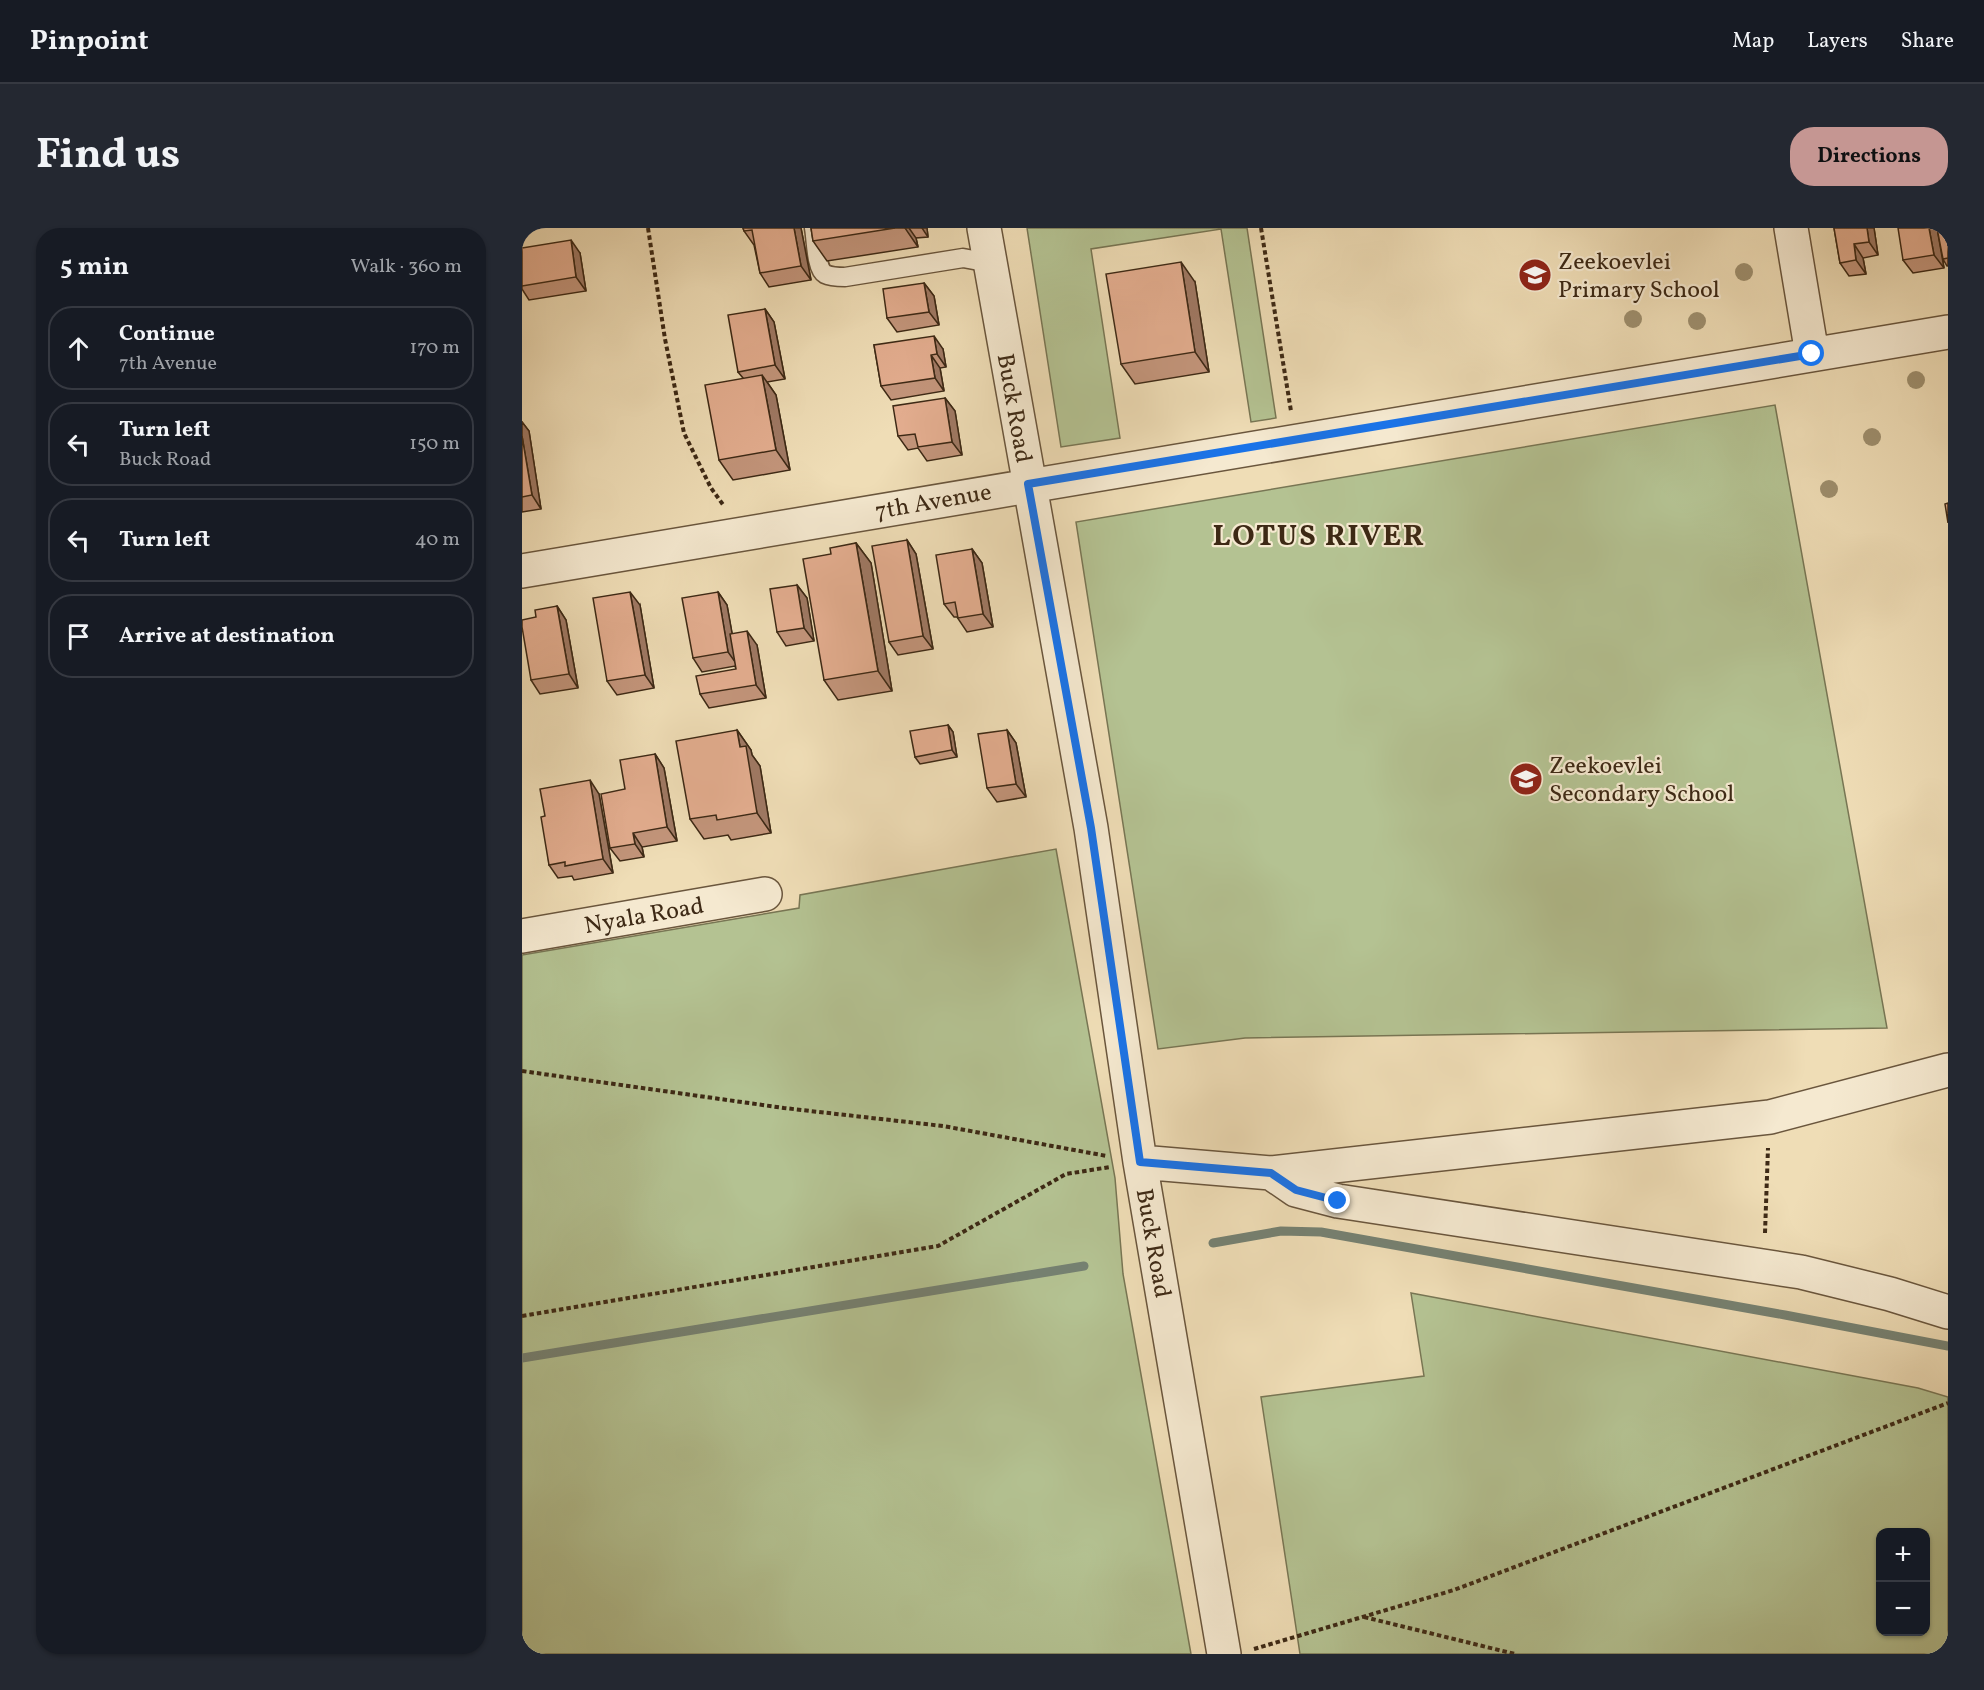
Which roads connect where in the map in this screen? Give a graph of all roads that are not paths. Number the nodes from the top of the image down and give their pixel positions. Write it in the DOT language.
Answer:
graph roads {
  1 [pos="814,228"];
  2 [pos="984,228"];
  3 [pos="1791,228"];
  4 [pos="990,263"];
  5 [pos="1948,332"];
  6 [pos="1812,354"];
  7 [pos="1028,484"];
  8 [pos="522,571"];
  9 [pos="765,894"];
  10 [pos="522,936"];
  11 [pos="1948,1070"];
  12 [pos="1140,1162"];
  13 [pos="1271,1173"];
  14 [pos="1948,1312"];
  15 [pos="1236,1652"];
  1 -- 4 [label="lane"];
  2 -- 4 [label="street, Buck Road"];
  3 -- 6 [label="street"];
  4 -- 7 [label="street, Buck Road"];
  5 -- 6 [label="street, 7th Avenue"];
  6 -- 7 [label="street, 7th Avenue"];
  7 -- 8 [label="street, 7th Avenue"];
  7 -- 12 [label="street, Buck Road"];
  9 -- 10 [label="street, Nyala Road"];
  11 -- 13 [label="street"];
  12 -- 13 [label="street"];
  12 -- 15 [label="street, Buck Road"];
  13 -- 14 [label="street"];
}
